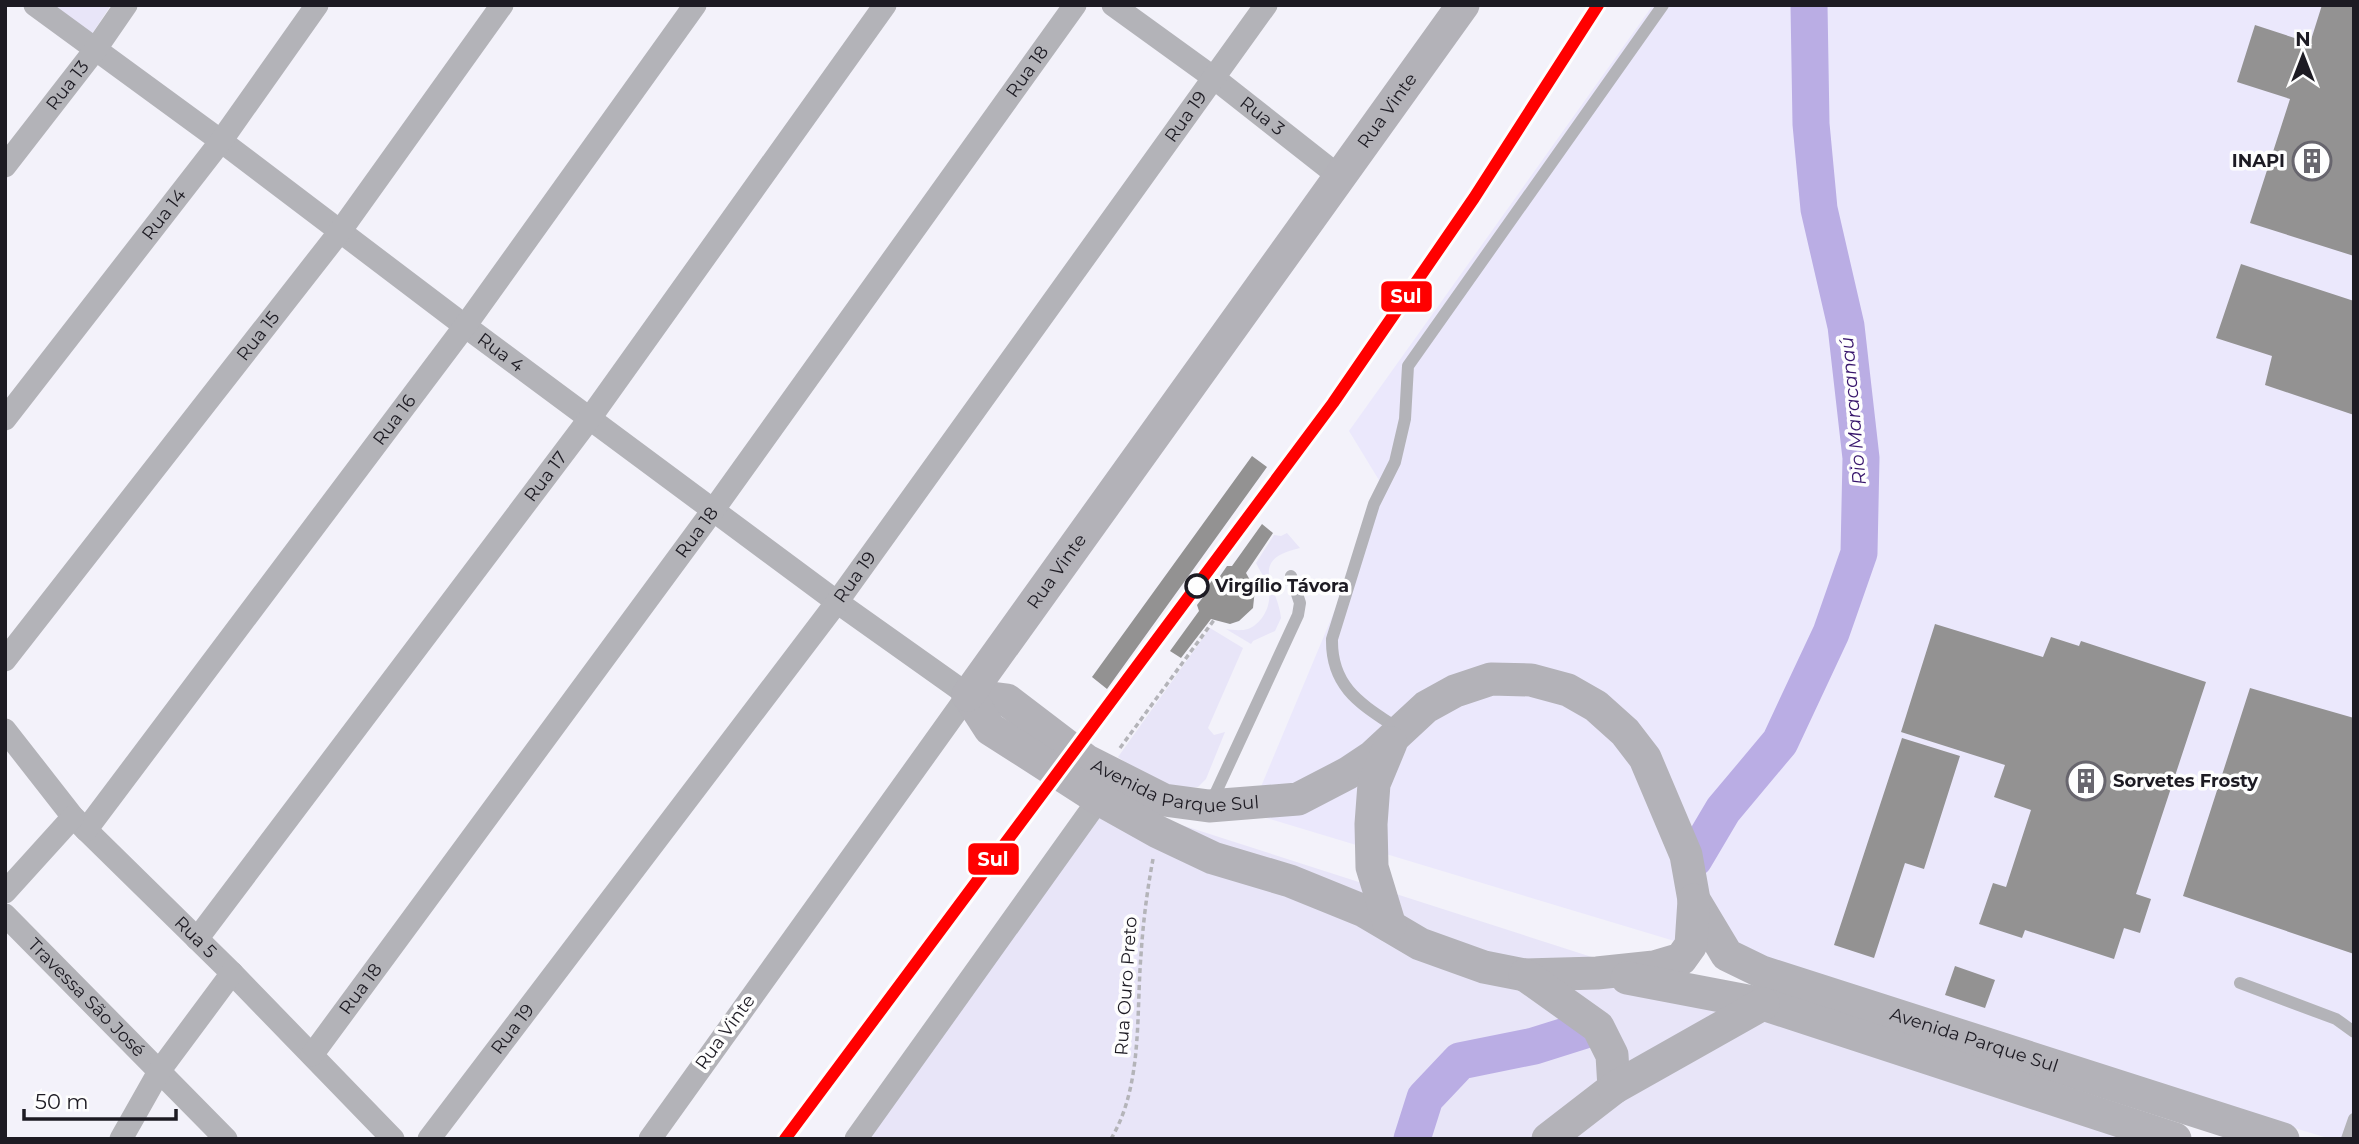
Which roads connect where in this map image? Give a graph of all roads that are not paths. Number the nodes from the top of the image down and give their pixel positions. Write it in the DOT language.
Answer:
graph roads {
  1 [pos="36,5"];
  2 [pos="126,5"];
  3 [pos="317,5"];
  4 [pos="502,5"];
  5 [pos="695,5"];
  6 [pos="885,5"];
  7 [pos="1075,5"];
  8 [pos="1113,5"];
  9 [pos="1266,5"];
  10 [pos="1464,5"];
  11 [pos="1663,5"];
  12 [pos="95,50"];
  13 [pos="1214,78"];
  14 [pos="221,141"];
  15 [pos="5,166"];
  16 [pos="1341,177"];
  17 [pos="341,230"];
  18 [pos="465,326"];
  19 [pos="590,418"];
  20 [pos="5,419"];
  21 [pos="713,509"];
  22 [pos="1291,576"];
  23 [pos="837,602"];
  24 [pos="5,660"];
  25 [pos="968,695"];
  26 [pos="5,730"];
  27 [pos="1397,732"];
  28 [pos="1099,799"];
  29 [pos="1209,806"];
  30 [pos="80,823"];
  31 [pos="5,892"];
  32 [pos="1694,901"];
  33 [pos="5,915"];
  34 [pos="1390,926"];
  35 [pos="197,939"];
  36 [pos="232,973"];
  37 [pos="1597,973"];
  38 [pos="1525,975"];
  39 [pos="2240,983"];
  40 [pos="1763,1004"];
  41 [pos="2354,1032"];
  42 [pos="312,1055"];
  43 [pos="160,1070"];
  44 [pos="1614,1088"];
  45 [pos="2354,1119"];
  46 [pos="388,1137"];
  47 [pos="121,1139"];
  48 [pos="226,1139"];
  49 [pos="429,1139"];
  50 [pos="650,1139"];
  51 [pos="856,1139"];
  52 [pos="1548,1139"];
  53 [pos="2175,1139"];
  54 [pos="2283,1139"];
  55 [pos="2347,1139"];
  1 -- 12 [label="street, Rua 4"];
  2 -- 12 [label="street, Rua 13"];
  3 -- 14 [label="street, Rua 14"];
  4 -- 17 [label="street, Rua 15"];
  5 -- 18 [label="street, Rua 16"];
  6 -- 19 [label="street, Rua 17"];
  7 -- 21 [label="street, Rua 18"];
  8 -- 13 [label="street, Rua 3"];
  9 -- 13 [label="street, Rua 19"];
  10 -- 16 [label="street, Rua Vinte"];
  11 -- 27 [label="lane"];
  12 -- 14 [label="street, Rua 4"];
  12 -- 15 [label="street, Rua 13"];
  13 -- 16 [label="street, Rua 3"];
  13 -- 23 [label="street, Rua 19"];
  14 -- 17 [label="street, Rua 4"];
  14 -- 20 [label="street, Rua 14"];
  16 -- 25 [label="street, Rua Vinte"];
  17 -- 18 [label="street, Rua 4"];
  17 -- 24 [label="street, Rua 15"];
  18 -- 19 [label="street, Rua 4"];
  18 -- 30 [label="street, Rua 16"];
  19 -- 21 [label="street, Rua 4"];
  19 -- 35 [label="street, Rua 17"];
  21 -- 23 [label="street, Rua 4"];
  21 -- 42 [label="street, Rua 18"];
  22 -- 29 [label="lane"];
  23 -- 25 [label="street, Rua 4"];
  23 -- 49 [label="street, Rua 19"];
  25 -- 28 [label="street, Avenida Parque Sul"];
  25 -- 29 [label="street, Avenida Parque Sul"];
  25 -- 50 [label="street, Rua Vinte"];
  26 -- 30 [label="street, Rua 5"];
  27 -- 29 [label="street, Avenida Parque Sul"];
  27 -- 32 [label="street, Avenida Parque Sul"];
  27 -- 34 [label="street"];
  28 -- 34 [label="street, Avenida Parque Sul"];
  28 -- 51 [label="street"];
  30 -- 31 [label="street, Rua 16"];
  30 -- 35 [label="street, Rua 5"];
  32 -- 37 [label="street, Avenida Parque Sul"];
  32 -- 54 [label="street, Avenida Parque Sul"];
  33 -- 43 [label="street, Travessa São José"];
  34 -- 38 [label="street, Avenida Parque Sul"];
  35 -- 36 [label="street, Rua 5"];
  36 -- 42 [label="street, Rua 5"];
  36 -- 43 [label="street"];
  37 -- 38 [label="street, Avenida Parque Sul"];
  37 -- 40 [label="street, Avenida Parque Sul"];
  38 -- 44 [label="street"];
  39 -- 41 [label="lane"];
  40 -- 44 [label="street"];
  40 -- 53 [label="street, Avenida Parque Sul"];
  42 -- 46 [label="street, Rua 5"];
  43 -- 47 [label="street"];
  43 -- 48 [label="street, Travessa São José"];
  44 -- 52 [label="street"];
  45 -- 55 [label="lane"];
}
